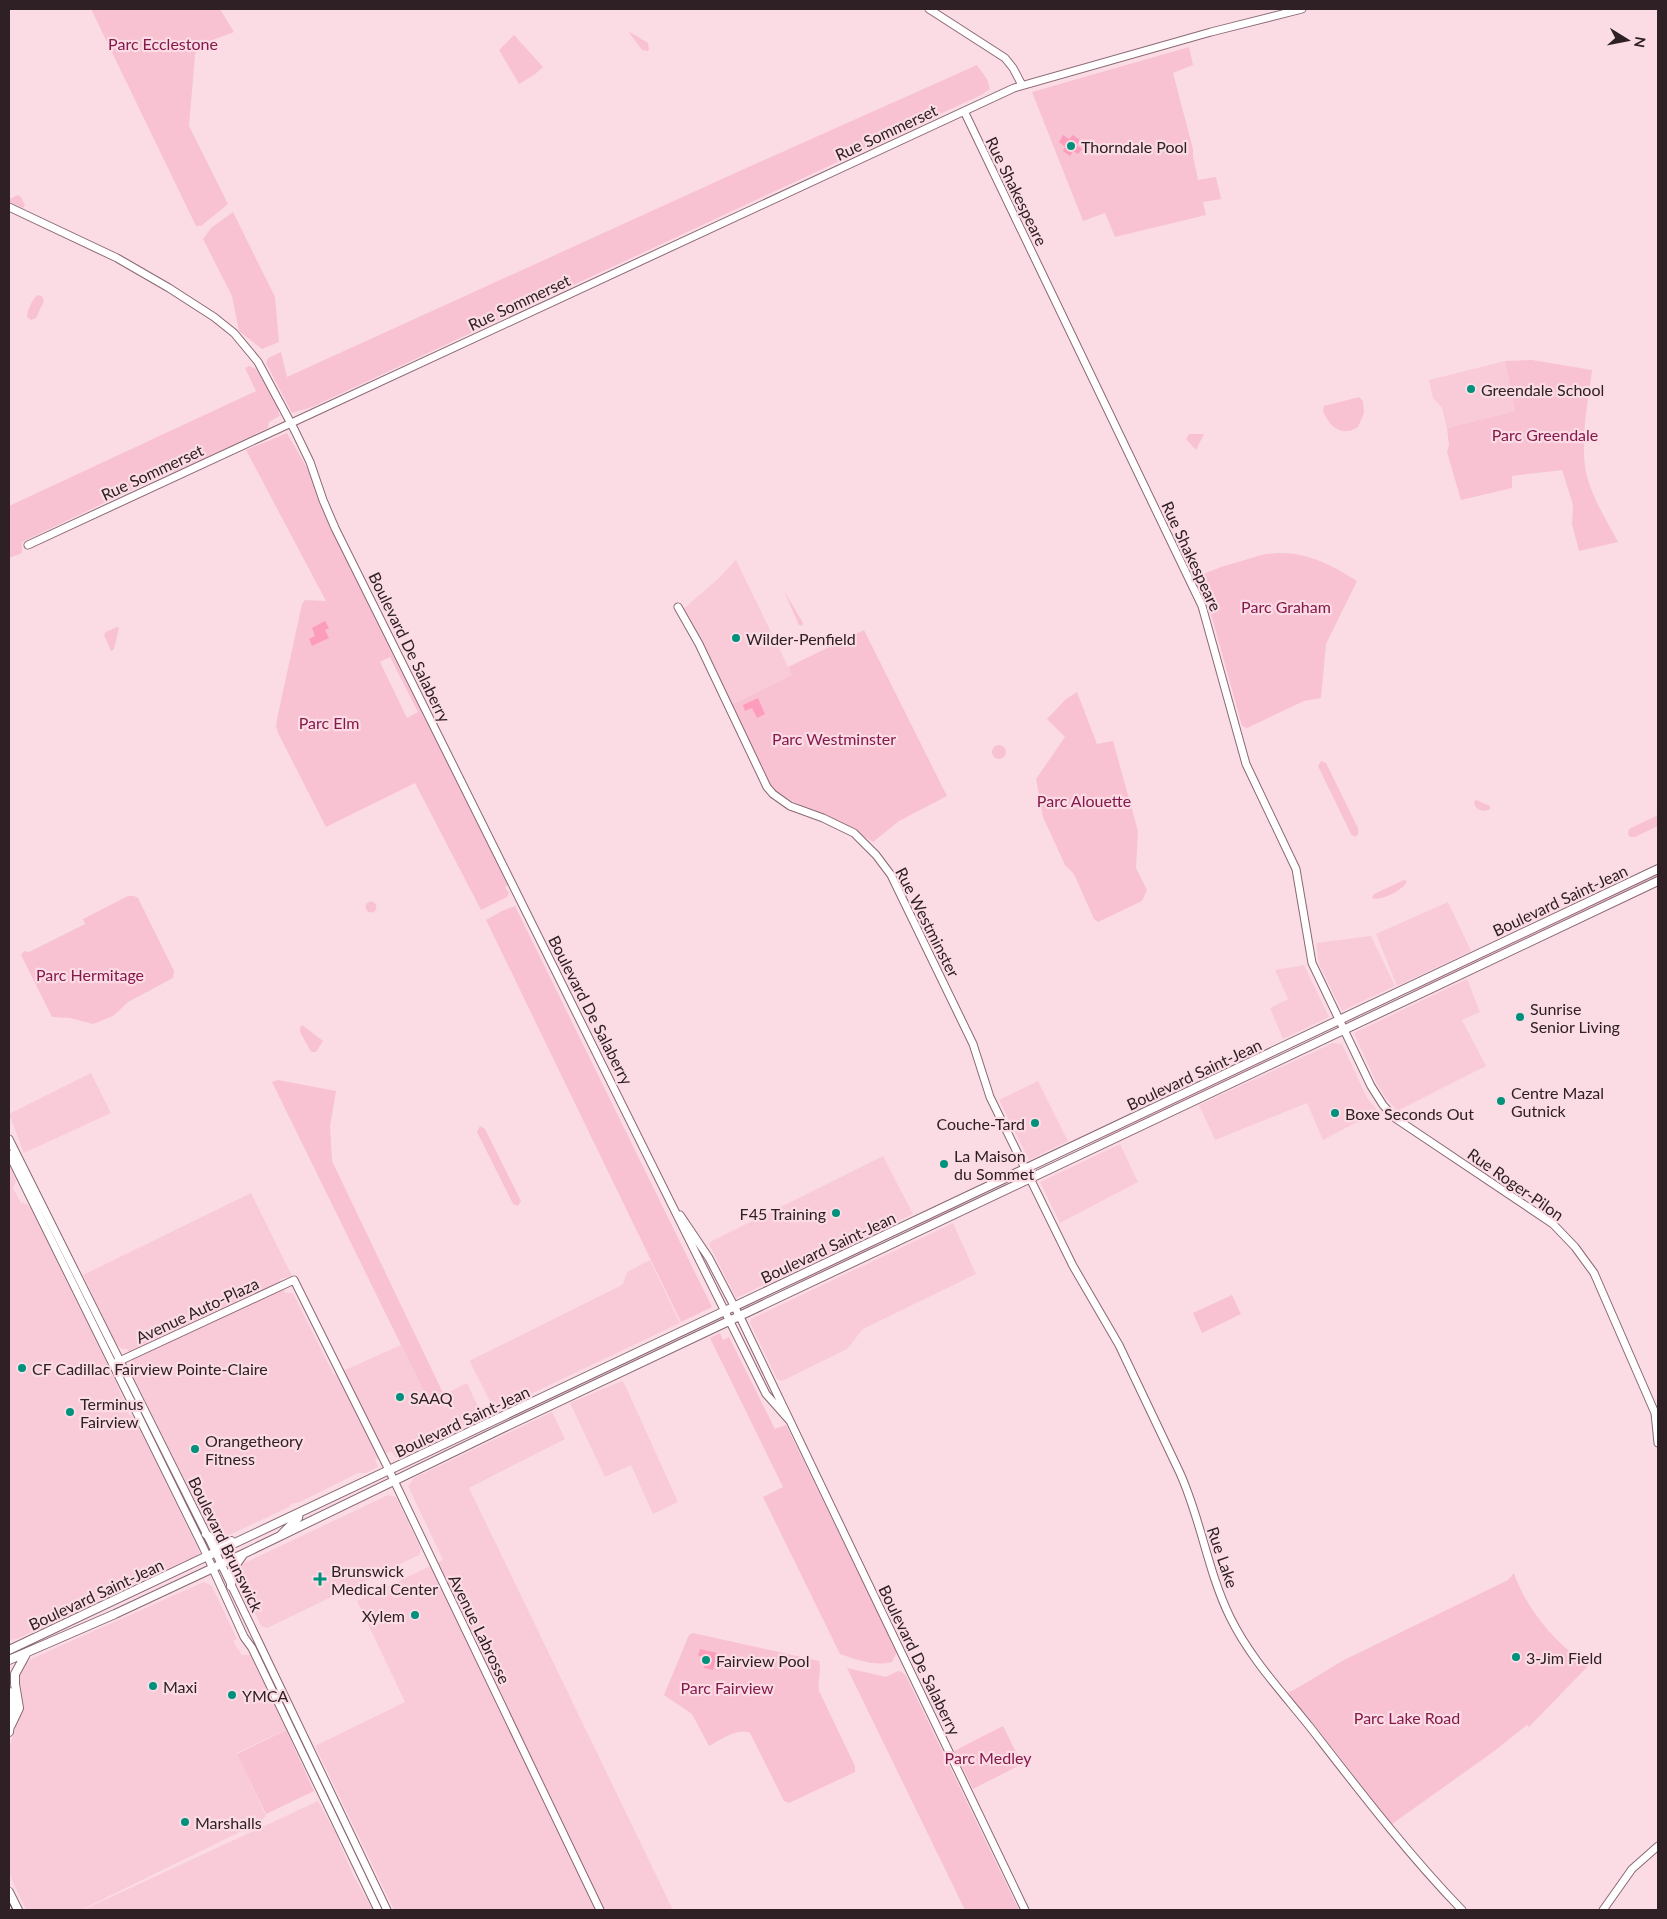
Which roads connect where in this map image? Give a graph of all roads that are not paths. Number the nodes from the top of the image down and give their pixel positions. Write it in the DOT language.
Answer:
graph roads {
  1 [pos="930,9"];
  2 [pos="1302,9"];
  3 [pos="1022,85"];
  4 [pos="964,111"];
  5 [pos="9,207"];
  6 [pos="291,423"];
  7 [pos="28,545"];
  8 [pos="678,607"];
  9 [pos="1658,869"];
  10 [pos="1658,881"];
  11 [pos="1339,1020"];
  12 [pos="1344,1030"];
  13 [pos="9,1139"];
  14 [pos="9,1154"];
  15 [pos="1025,1169"];
  16 [pos="1031,1179"];
  17 [pos="675,1208"];
  18 [pos="909,1224"];
  19 [pos="895,1243"];
  20 [pos="294,1280"];
  21 [pos="734,1307"];
  22 [pos="726,1311"];
  23 [pos="740,1316"];
  24 [pos="731,1321"];
  25 [pos="116,1363"];
  26 [pos="790,1421"];
  27 [pos="1658,1443"];
  28 [pos="389,1470"];
  29 [pos="394,1481"];
  30 [pos="298,1513"];
  31 [pos="206,1534"];
  32 [pos="252,1535"];
  33 [pos="280,1537"];
  34 [pos="215,1553"];
  35 [pos="243,1554"];
  36 [pos="207,1556"];
  37 [pos="221,1565"];
  38 [pos="212,1568"];
  39 [pos="231,1586"];
  40 [pos="10,1649"];
  41 [pos="26,1654"];
  42 [pos="9,1660"];
  43 [pos="9,1692"];
  44 [pos="10,1728"];
  45 [pos="326,1792"];
  46 [pos="1658,1846"];
  47 [pos="9,1892"];
  48 [pos="18,1910"];
  49 [pos="378,1910"];
  50 [pos="387,1910"];
  51 [pos="600,1910"];
  52 [pos="1025,1910"];
  53 [pos="1462,1910"];
  54 [pos="1603,1910"];
  1 -- 3 [label="street"];
  2 -- 3 [label="street, Rue Sommerset"];
  3 -- 4 [label="street, Rue Sommerset"];
  4 -- 6 [label="street, Rue Sommerset"];
  4 -- 11 [label="street, Rue Shakespeare"];
  5 -- 6 [label="street, Boulevard De Salaberry"];
  6 -- 7 [label="street, Rue Sommerset"];
  6 -- 17 [label="street, Boulevard De Salaberry"];
  8 -- 15 [label="street, Rue Westminster"];
  9 -- 11 [label="main road, Boulevard Saint-Jean"];
  10 -- 12 [label="main road, Boulevard Saint-Jean"];
  11 -- 12 [label="street, Rue Shakespeare"];
  11 -- 15 [label="main road, Boulevard Saint-Jean"];
  12 -- 16 [label="main road, Boulevard Saint-Jean"];
  12 -- 27 [label="street, Rue Roger-Pilon"];
  13 -- 25 [label="street, Boulevard Brunswick"];
  14 -- 25 [label="street, Boulevard Brunswick"];
  15 -- 16 [label="street, Rue Lake"];
  15 -- 18 [label="main road, Boulevard Saint-Jean"];
  16 -- 19 [label="main road, Boulevard Saint-Jean"];
  16 -- 53 [label="street, Rue Lake"];
  17 -- 21 [label="street, Boulevard De Salaberry"];
  17 -- 22 [label="street, Boulevard De Salaberry"];
  18 -- 19 [label="main road"];
  18 -- 21 [label="main road, Boulevard Saint-Jean"];
  19 -- 23 [label="main road, Boulevard Saint-Jean"];
  20 -- 25 [label="street, Avenue Auto-Plaza"];
  20 -- 28 [label="street, Avenue Labrosse"];
  21 -- 22 [label="main road, Boulevard Saint-Jean"];
  21 -- 23 [label="street, Boulevard De Salaberry"];
  22 -- 24 [label="street, Boulevard De Salaberry"];
  22 -- 28 [label="main road, Boulevard Saint-Jean"];
  23 -- 24 [label="main road, Boulevard Saint-Jean"];
  23 -- 26 [label="street, Boulevard De Salaberry"];
  24 -- 26 [label="street, Boulevard De Salaberry"];
  24 -- 29 [label="main road, Boulevard Saint-Jean"];
  25 -- 31 [label="street, Boulevard Brunswick"];
  25 -- 36 [label="street, Boulevard Brunswick"];
  26 -- 52 [label="street, Boulevard De Salaberry"];
  28 -- 29 [label="street, Avenue Labrosse"];
  28 -- 30 [label="main road, Boulevard Saint-Jean"];
  29 -- 33 [label="main road, Boulevard Saint-Jean"];
  29 -- 51 [label="street, Avenue Labrosse"];
  30 -- 32 [label="main road, Boulevard Saint-Jean"];
  30 -- 33 [label="main road"];
  31 -- 32 [label="main road"];
  31 -- 34 [label="street, Boulevard Brunswick"];
  32 -- 34 [label="main road, Boulevard Saint-Jean"];
  33 -- 35 [label="main road, Boulevard Saint-Jean"];
  34 -- 36 [label="main road, Boulevard Saint-Jean"];
  34 -- 37 [label="street, Boulevard Brunswick"];
  35 -- 37 [label="main road, Boulevard Saint-Jean"];
  35 -- 39 [label="main road"];
  36 -- 38 [label="street, Boulevard Brunswick"];
  36 -- 40 [label="main road, Boulevard Saint-Jean"];
  37 -- 38 [label="main road, Boulevard Saint-Jean"];
  37 -- 39 [label="street, Boulevard Brunswick"];
  38 -- 41 [label="main road, Boulevard Saint-Jean"];
  38 -- 45 [label="street, Boulevard Brunswick"];
  39 -- 45 [label="street, Boulevard Brunswick"];
  41 -- 42 [label="main road, Boulevard Saint-Jean"];
  41 -- 44 [label="main road"];
  43 -- 44 [label="main road"];
  45 -- 49 [label="street, Boulevard Brunswick"];
  45 -- 50 [label="street, Boulevard Brunswick"];
  46 -- 54 [label="street"];
  47 -- 48 [label="main road"];
}
